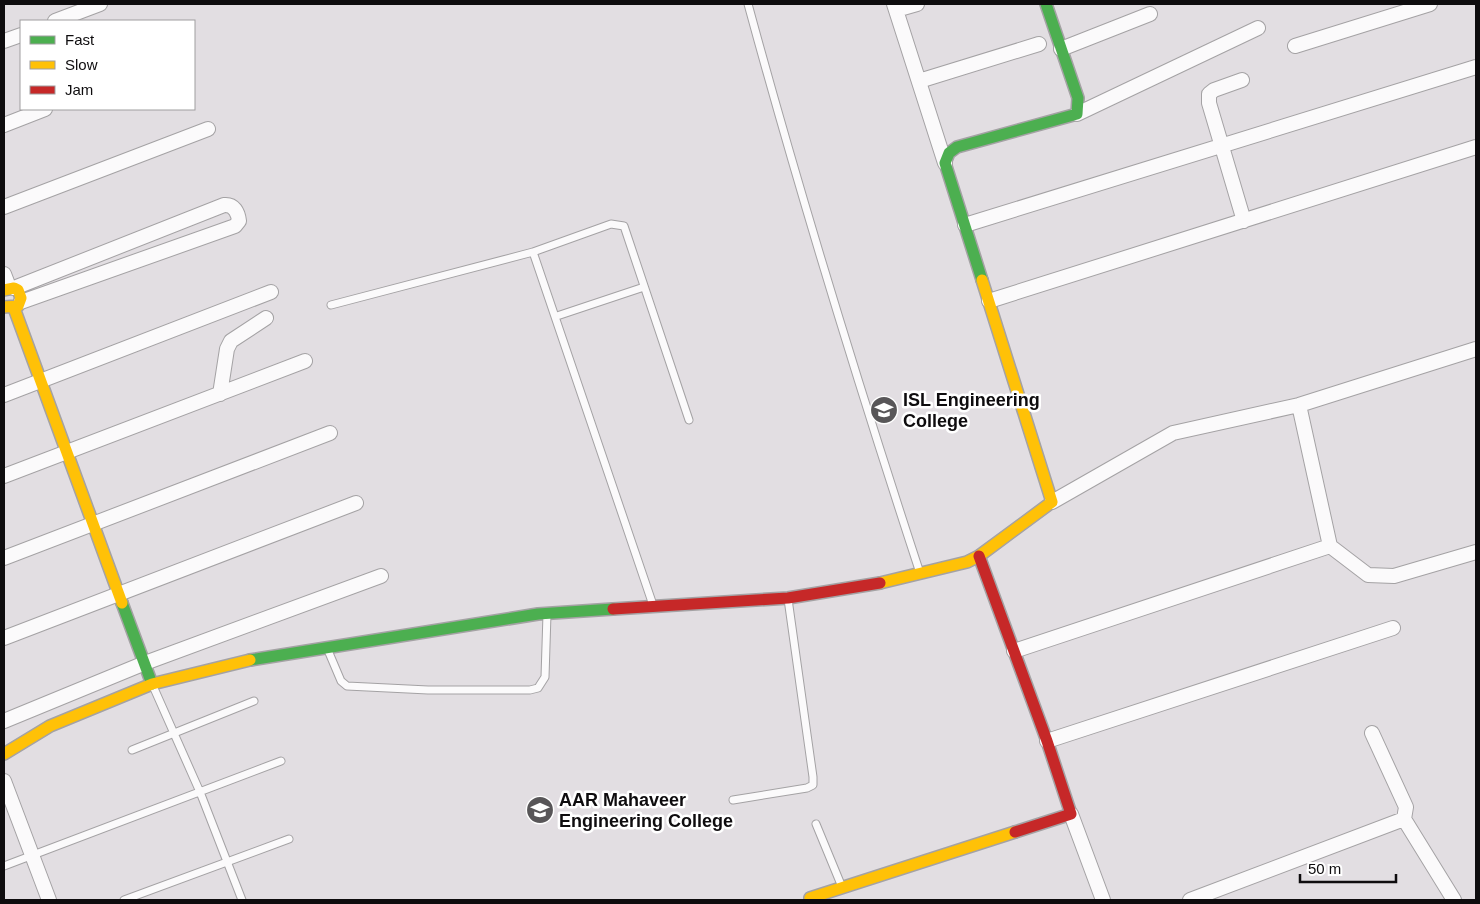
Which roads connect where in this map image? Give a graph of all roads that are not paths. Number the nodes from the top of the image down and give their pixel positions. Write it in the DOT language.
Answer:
graph roads {
  1 [pos="100,4"];
  2 [pos="748,4"];
  3 [pos="917,4"];
  4 [pos="1046,4"];
  5 [pos="1430,4"];
  6 [pos="896,7"];
  7 [pos="1150,14"];
  8 [pos="58,20"];
  9 [pos="1258,28"];
  10 [pos="20,34"];
  11 [pos="4,41"];
  12 [pos="1039,44"];
  13 [pos="1295,46"];
  14 [pos="1061,49"];
  15 [pos="1476,67"];
  16 [pos="1242,80"];
  17 [pos="919,81"];
  18 [pos="42,110"];
  19 [pos="1078,114"];
  20 [pos="4,124"];
  21 [pos="208,130"];
  22 [pos="1222,146"];
  23 [pos="1476,147"];
  24 [pos="945,163"];
  25 [pos="4,207"];
  26 [pos="1244,221"];
  27 [pos="965,225"];
  28 [pos="533,252"];
  29 [pos="8,285"];
  30 [pos="644,287"];
  31 [pos="270,292"];
  32 [pos="989,301"];
  33 [pos="331,305"];
  34 [pos="10,307"];
  35 [pos="557,316"];
  36 [pos="266,318"];
  37 [pos="1476,349"];
  38 [pos="305,361"];
  39 [pos="41,382"];
  40 [pos="220,394"];
  41 [pos="4,396"];
  42 [pos="1299,405"];
  43 [pos="689,420"];
  44 [pos="330,433"];
  45 [pos="68,452"];
  46 [pos="4,476"];
  47 [pos="1052,502"];
  48 [pos="356,504"];
  49 [pos="94,524"];
  50 [pos="1330,546"];
  51 [pos="1476,552"];
  52 [pos="979,556"];
  53 [pos="4,558"];
  54 [pos="920,574"];
  55 [pos="381,576"];
  56 [pos="120,594"];
  57 [pos="788,598"];
  58 [pos="653,606"];
  59 [pos="547,614"];
  60 [pos="1393,628"];
  61 [pos="4,638"];
  62 [pos="326,647"];
  63 [pos="1014,651"];
  64 [pos="145,663"];
  65 [pos="152,684"];
  66 [pos="254,701"];
  67 [pos="4,721"];
  68 [pos="174,732"];
  69 [pos="1372,732"];
  70 [pos="1048,741"];
  71 [pos="132,750"];
  72 [pos="4,754"];
  73 [pos="281,761"];
  74 [pos="4,781"];
  75 [pos="200,792"];
  76 [pos="733,800"];
  77 [pos="1070,814"];
  78 [pos="1404,819"];
  79 [pos="816,824"];
  80 [pos="289,839"];
  81 [pos="33,856"];
  82 [pos="227,862"];
  83 [pos="4,866"];
  84 [pos="842,887"];
  85 [pos="810,898"];
  86 [pos="49,900"];
  87 [pos="124,900"];
  88 [pos="242,900"];
  89 [pos="1103,900"];
  90 [pos="1190,900"];
  91 [pos="1454,900"];
  1 -- 8 [label="street"];
  2 -- 54 [label="lane"];
  3 -- 6 [label="street"];
  4 -- 14 [label="street"];
  5 -- 13 [label="street"];
  6 -- 17 [label="street"];
  7 -- 14 [label="street"];
  9 -- 19 [label="street"];
  10 -- 11 [label="street"];
  12 -- 17 [label="street"];
  14 -- 19 [label="street"];
  15 -- 22 [label="street"];
  16 -- 22 [label="street"];
  17 -- 24 [label="street"];
  18 -- 20 [label="street"];
  19 -- 24 [label="street"];
  21 -- 25 [label="street"];
  22 -- 26 [label="street"];
  22 -- 27 [label="street"];
  23 -- 26 [label="street"];
  24 -- 27 [label="street"];
  26 -- 32 [label="street"];
  27 -- 32 [label="street"];
  28 -- 30 [label="lane"];
  28 -- 33 [label="lane"];
  28 -- 35 [label="lane"];
  29 -- 34 [label="street"];
  29 -- 34 [label="street"];
  30 -- 35 [label="lane"];
  30 -- 43 [label="lane"];
  31 -- 39 [label="street"];
  32 -- 47 [label="street"];
  34 -- 39 [label="street"];
  35 -- 58 [label="lane"];
  36 -- 40 [label="street"];
  37 -- 42 [label="street"];
  38 -- 40 [label="street"];
  39 -- 41 [label="street"];
  39 -- 45 [label="street"];
  40 -- 45 [label="street"];
  42 -- 47 [label="street"];
  42 -- 50 [label="street"];
  44 -- 49 [label="street"];
  45 -- 46 [label="street"];
  45 -- 49 [label="street"];
  47 -- 52 [label="street"];
  48 -- 56 [label="street"];
  49 -- 53 [label="street"];
  49 -- 56 [label="street"];
  50 -- 51 [label="street"];
  50 -- 63 [label="street"];
  52 -- 54 [label="street"];
  52 -- 63 [label="street"];
  54 -- 57 [label="street"];
  55 -- 64 [label="street"];
  56 -- 61 [label="street"];
  56 -- 64 [label="street"];
  57 -- 58 [label="street"];
  57 -- 76 [label="lane"];
  58 -- 59 [label="street"];
  59 -- 62 [label="street"];
  59 -- 62 [label="lane"];
  60 -- 70 [label="street"];
  62 -- 65 [label="street"];
  63 -- 70 [label="street"];
  64 -- 65 [label="street"];
  64 -- 67 [label="street"];
  65 -- 68 [label="lane"];
  65 -- 72 [label="street"];
  66 -- 68 [label="lane"];
  68 -- 71 [label="lane"];
  68 -- 75 [label="lane"];
  69 -- 78 [label="street"];
  70 -- 77 [label="street"];
  73 -- 75 [label="lane"];
  74 -- 81 [label="street"];
  75 -- 81 [label="lane"];
  75 -- 82 [label="lane"];
  77 -- 84 [label="street"];
  77 -- 89 [label="street"];
  78 -- 90 [label="street"];
  78 -- 91 [label="street"];
  79 -- 84 [label="lane"];
  80 -- 82 [label="lane"];
  81 -- 83 [label="lane"];
  81 -- 86 [label="street"];
  82 -- 87 [label="lane"];
  82 -- 88 [label="lane"];
  84 -- 85 [label="street"];
}
